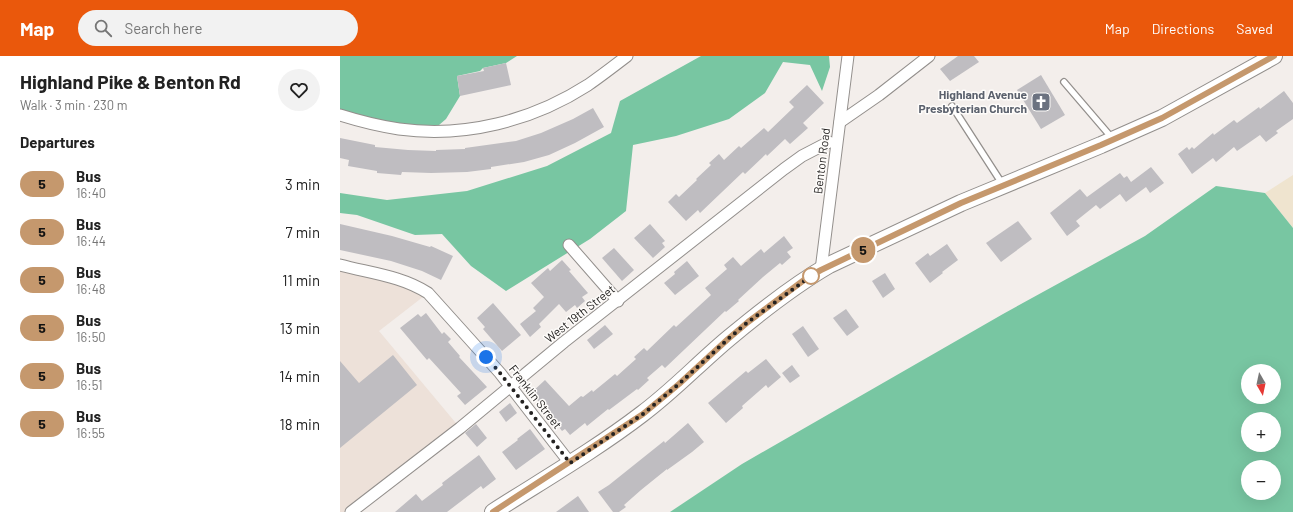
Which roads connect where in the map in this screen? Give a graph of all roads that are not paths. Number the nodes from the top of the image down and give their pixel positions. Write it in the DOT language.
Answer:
graph roads {
  1 [pos="627,56"];
  2 [pos="848,56"];
  3 [pos="929,56"];
  4 [pos="1274,56"];
  5 [pos="1064,82"];
  6 [pos="952,106"];
  7 [pos="340,115"];
  8 [pos="840,122"];
  9 [pos="1113,140"];
  10 [pos="829,142"];
  11 [pos="1004,185"];
  12 [pos="569,245"];
  13 [pos="340,266"];
  14 [pos="821,270"];
  15 [pos="618,301"];
  16 [pos="511,387"];
  17 [pos="570,463"];
  18 [pos="351,512"];
  19 [pos="493,512"];
  1 -- 7 [label="street"];
  2 -- 8 [label="street, Benton Road"];
  3 -- 8 [label="street"];
  4 -- 9 [label="street"];
  5 -- 9 [label="lane"];
  6 -- 11 [label="lane"];
  8 -- 14 [label="street, Benton Road"];
  9 -- 11 [label="street"];
  10 -- 15 [label="street, West 19th Street"];
  11 -- 14 [label="street"];
  12 -- 15 [label="street"];
  13 -- 16 [label="street, Franklin Street"];
  14 -- 17 [label="street"];
  15 -- 16 [label="street, West 19th Street"];
  16 -- 17 [label="street, Franklin Street"];
  16 -- 18 [label="street, West 19th Street"];
  17 -- 19 [label="street"];
}
